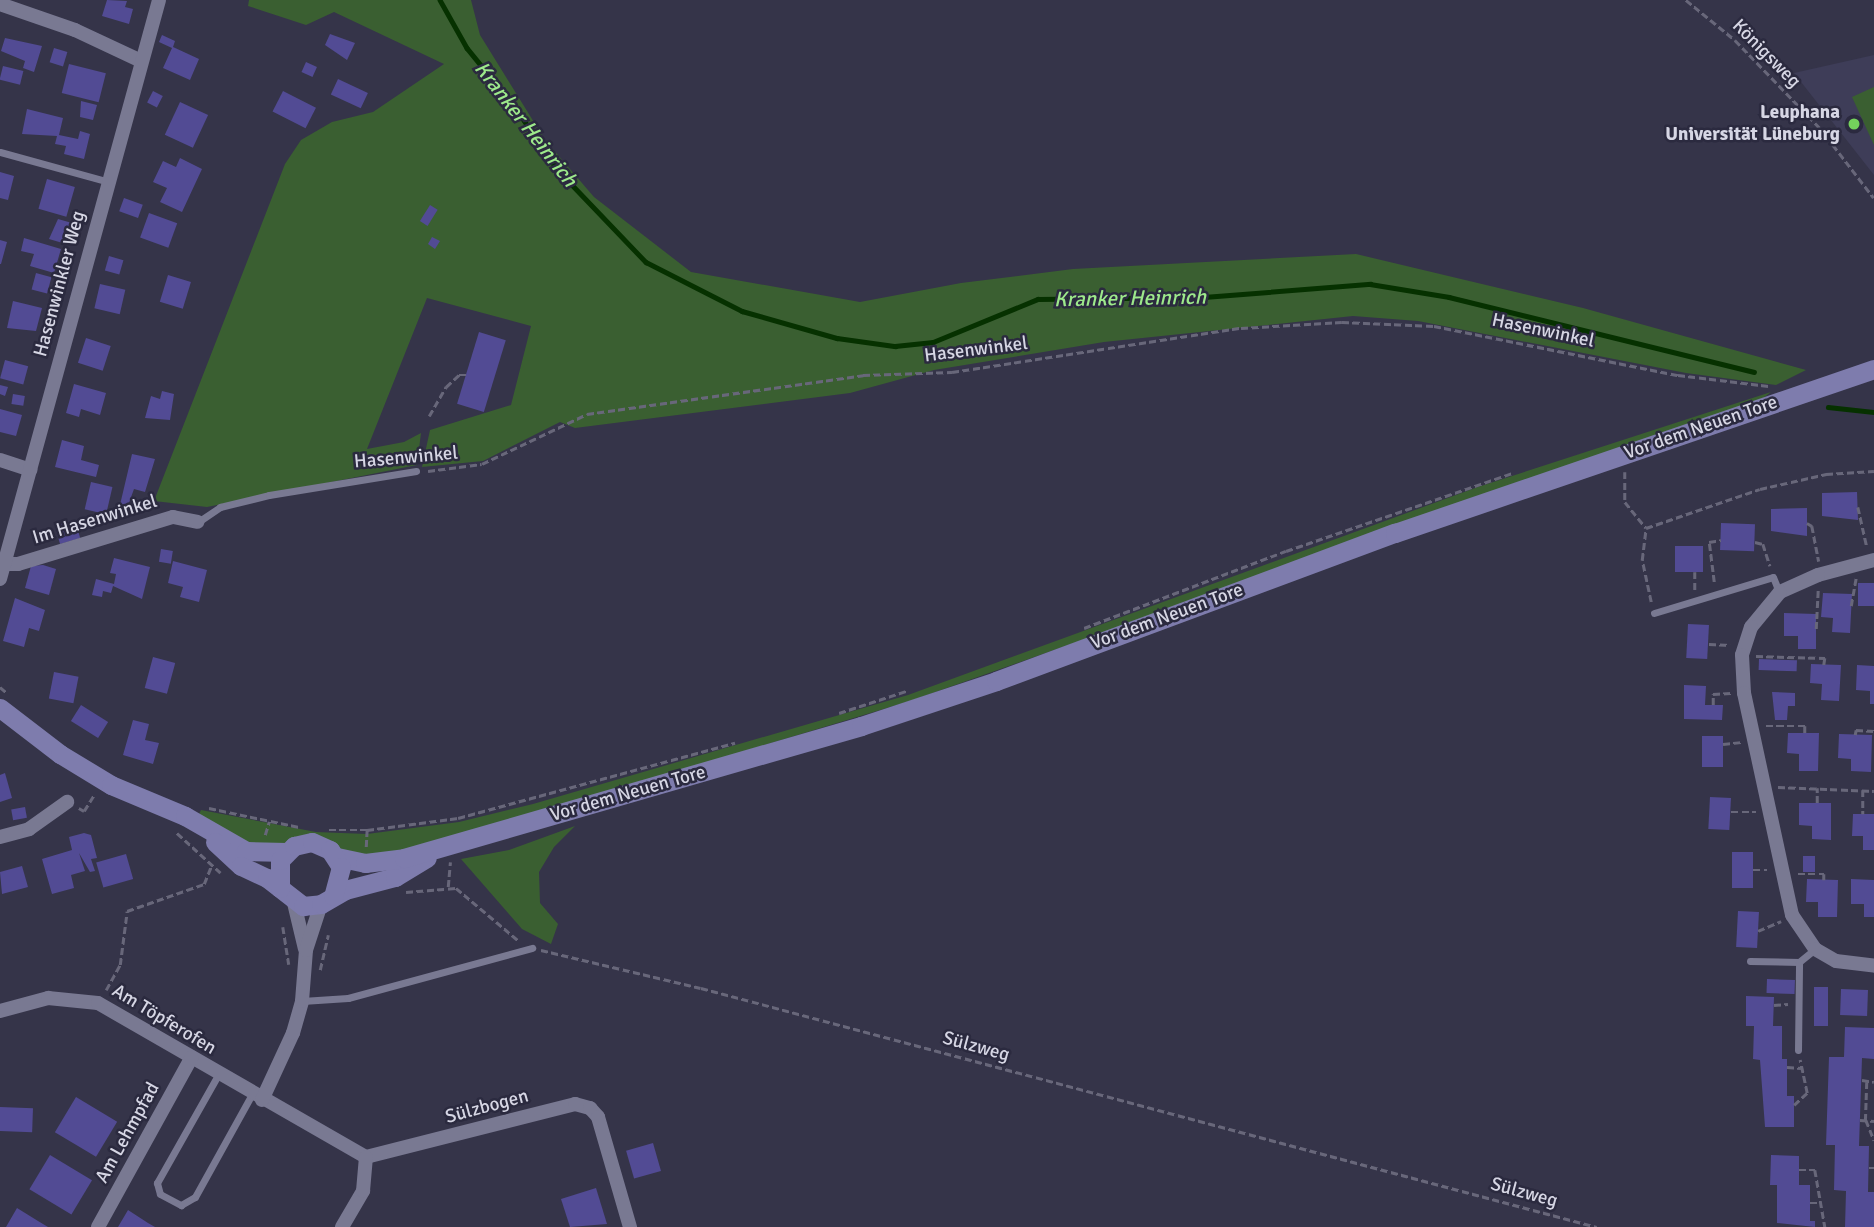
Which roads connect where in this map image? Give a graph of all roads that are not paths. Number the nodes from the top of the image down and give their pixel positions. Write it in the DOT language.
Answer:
graph roads {
  1 [pos="159,0"];
  2 [pos="0,4"];
  3 [pos="139,60"];
  4 [pos="0,152"];
  5 [pos="107,181"];
  6 [pos="1874,369"];
  7 [pos="0,460"];
  8 [pos="30,470"];
  9 [pos="416,471"];
  10 [pos="198,522"];
  11 [pos="1867,562"];
  12 [pos="4,564"];
  13 [pos="0,579"];
  14 [pos="1780,592"];
  15 [pos="1654,613"];
  16 [pos="0,708"];
  17 [pos="67,802"];
  18 [pos="204,817"];
  19 [pos="0,837"];
  20 [pos="452,842"];
  21 [pos="286,852"];
  22 [pos="337,857"];
  23 [pos="280,888"];
  24 [pos="327,900"];
  25 [pos="294,903"];
  26 [pos="532,948"];
  27 [pos="1815,949"];
  28 [pos="306,950"];
  29 [pos="1750,961"];
  30 [pos="1800,962"];
  31 [pos="1874,967"];
  32 [pos="302,1001"];
  33 [pos="0,1011"];
  34 [pos="1798,1050"];
  35 [pos="192,1057"];
  36 [pos="218,1075"];
  37 [pos="257,1097"];
  38 [pos="366,1157"];
  39 [pos="98,1227"];
  40 [pos="342,1227"];
  41 [pos="630,1227"];
  1 -- 3 [label="street, Hasenwinkler Weg"];
  2 -- 3 [label="street"];
  3 -- 5 [label="street, Hasenwinkler Weg"];
  4 -- 5 [label="lane"];
  5 -- 8 [label="street, Hasenwinkler Weg"];
  6 -- 20 [label="main road, Vor dem Neuen Tore"];
  7 -- 8 [label="street"];
  8 -- 12 [label="street, Hasenwinkler Weg"];
  9 -- 10 [label="lane, Hasenwinkel"];
  10 -- 12 [label="street, Im Hasenwinkel"];
  11 -- 14 [label="street"];
  12 -- 13 [label="street, Hasenwinkler Weg"];
  14 -- 15 [label="lane"];
  14 -- 27 [label="street"];
  16 -- 18 [label="main road"];
  17 -- 19 [label="street"];
  18 -- 21 [label="main road"];
  18 -- 23 [label="main road"];
  20 -- 22 [label="main road"];
  20 -- 24 [label="main road"];
  21 -- 22 [label="main road"];
  21 -- 23 [label="main road"];
  22 -- 24 [label="main road"];
  23 -- 25 [label="main road"];
  24 -- 25 [label="main road"];
  24 -- 28 [label="street"];
  25 -- 28 [label="street"];
  26 -- 32 [label="lane"];
  27 -- 30 [label="lane"];
  27 -- 31 [label="street"];
  28 -- 32 [label="street"];
  29 -- 30 [label="lane"];
  30 -- 34 [label="lane"];
  32 -- 37 [label="street"];
  33 -- 35 [label="street, Am Töpferofen"];
  35 -- 36 [label="street, Am Töpferofen"];
  35 -- 39 [label="street, Am Lehmpfad"];
  36 -- 37 [label="street, Am Töpferofen"];
  36 -- 37 [label="lane"];
  37 -- 38 [label="street, Am Töpferofen"];
  38 -- 40 [label="street"];
  38 -- 41 [label="street, Sülzbogen"];
}
